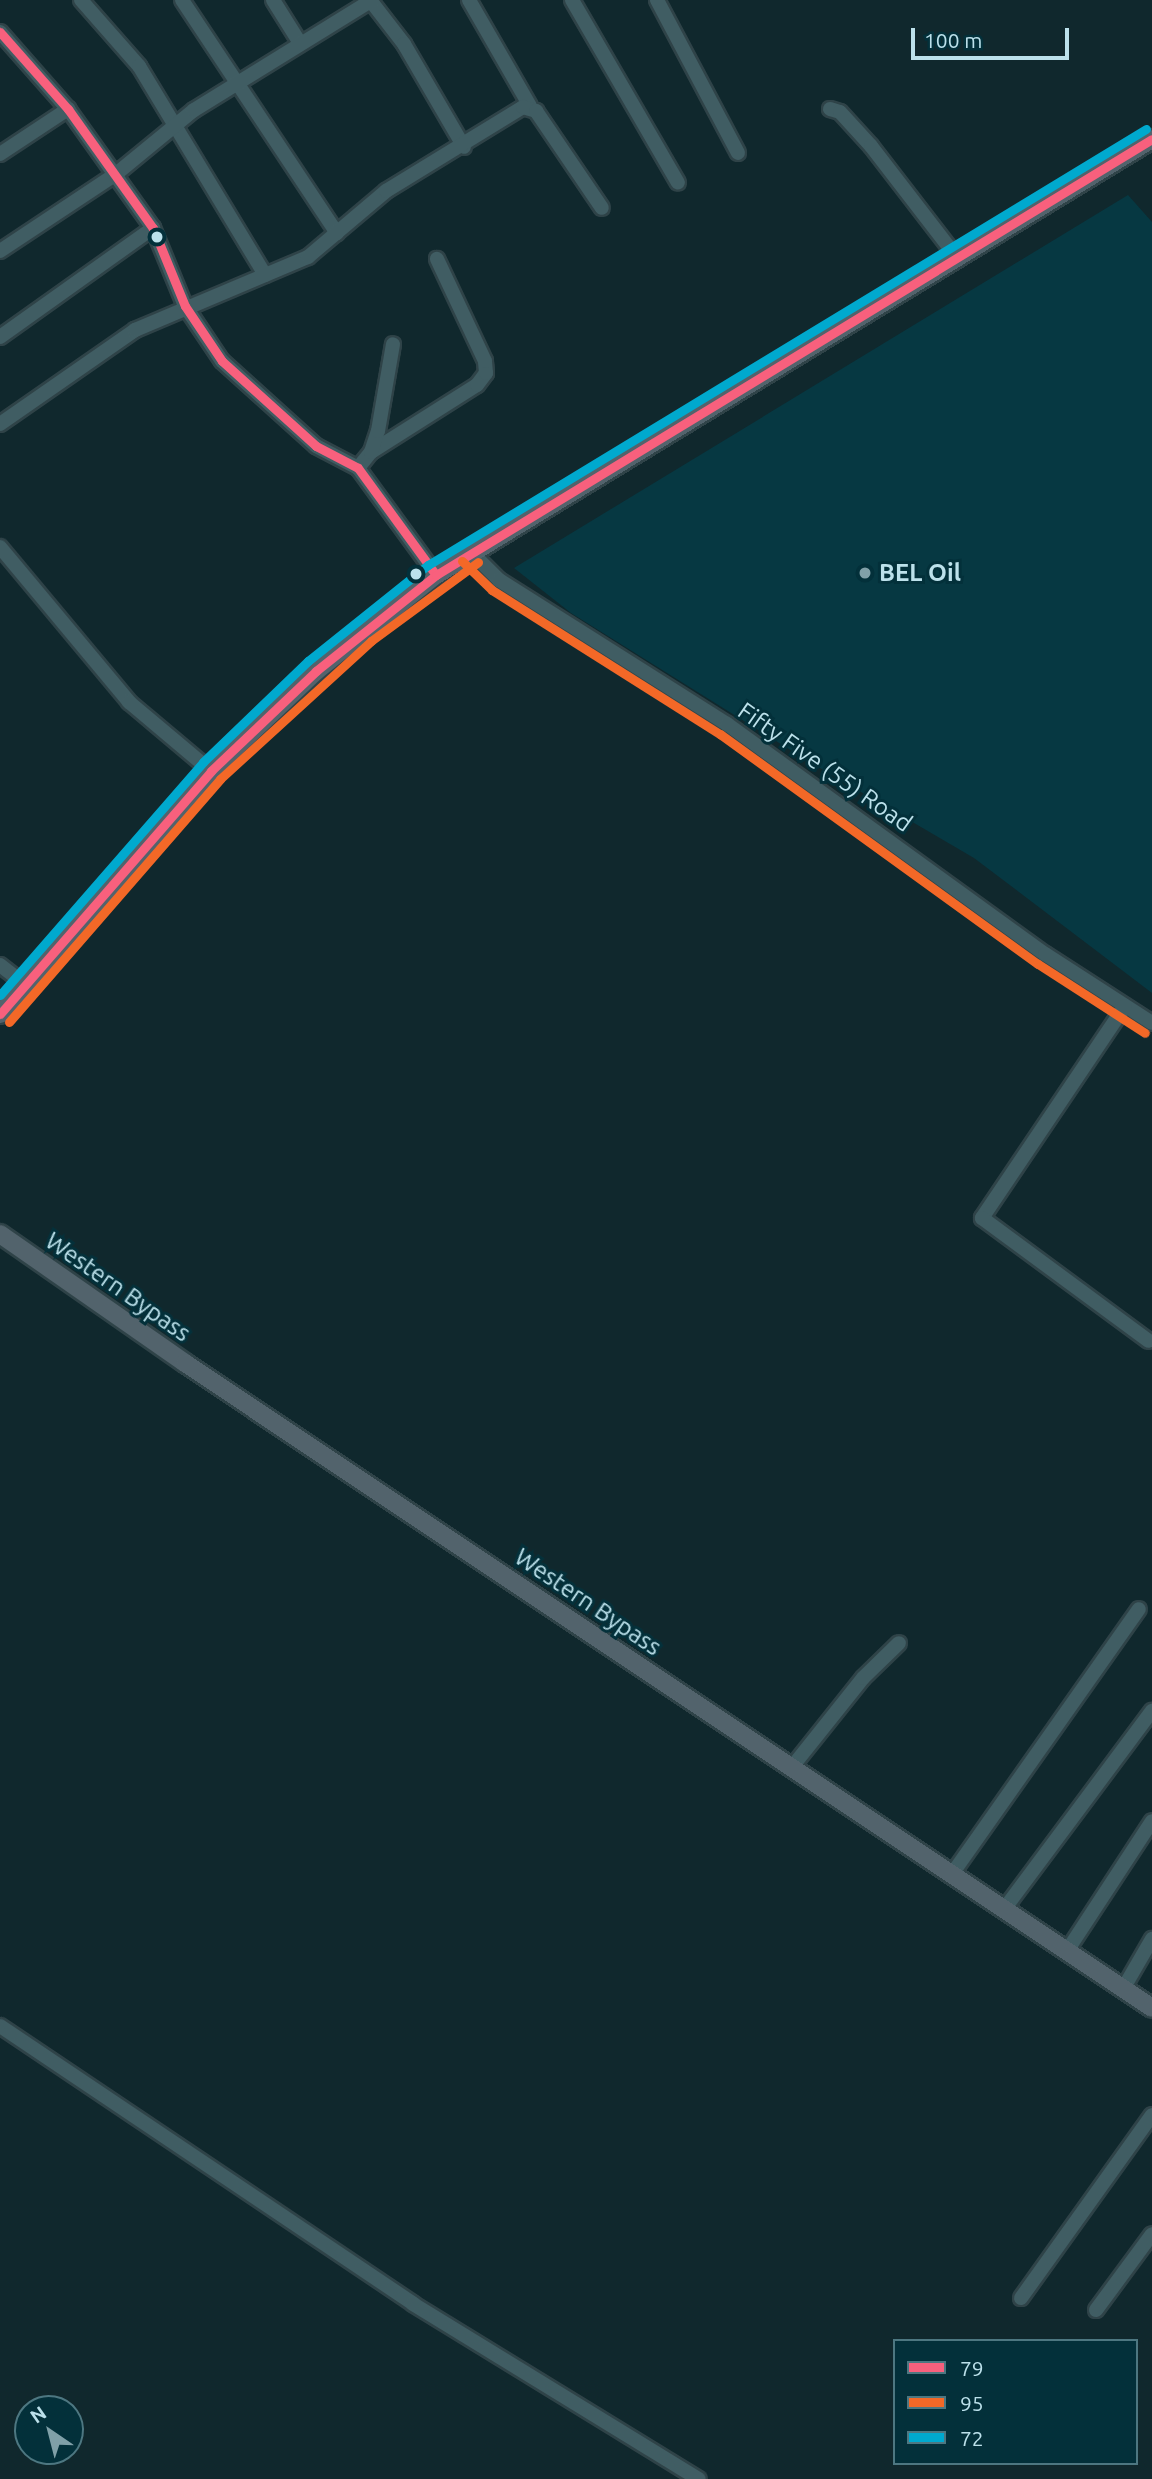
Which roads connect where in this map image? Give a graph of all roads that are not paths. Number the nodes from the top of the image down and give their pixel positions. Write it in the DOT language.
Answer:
graph roads {
  1 [pos="80,0"];
  2 [pos="182,0"];
  3 [pos="273,0"];
  4 [pos="371,0"];
  5 [pos="469,0"];
  6 [pos="572,0"];
  7 [pos="657,0"];
  8 [pos="2,39"];
  9 [pos="300,43"];
  10 [pos="238,84"];
  11 [pos="530,106"];
  12 [pos="68,109"];
  13 [pos="830,109"];
  14 [pos="176,124"];
  15 [pos="1152,139"];
  16 [pos="464,147"];
  17 [pos="738,153"];
  18 [pos="0,154"];
  19 [pos="116,174"];
  20 [pos="678,183"];
  21 [pos="602,208"];
  22 [pos="153,228"];
  23 [pos="337,233"];
  24 [pos="0,251"];
  25 [pos="956,256"];
  26 [pos="437,259"];
  27 [pos="265,275"];
  28 [pos="185,306"];
  29 [pos="0,337"];
  30 [pos="393,344"];
  31 [pos="0,424"];
  32 [pos="371,452"];
  33 [pos="358,468"];
  34 [pos="0,547"];
  35 [pos="471,552"];
  36 [pos="436,575"];
  37 [pos="211,771"];
  38 [pos="0,965"];
  39 [pos="26,985"];
  40 [pos="1125,1006"];
  41 [pos="0,1014"];
  42 [pos="1152,1023"];
  43 [pos="0,1234"];
  44 [pos="1149,1341"];
  45 [pos="1139,1609"];
  46 [pos="900,1643"];
  47 [pos="1152,1711"];
  48 [pos="792,1767"];
  49 [pos="1152,1821"];
  50 [pos="952,1874"];
  51 [pos="1005,1908"];
  52 [pos="1152,1939"];
  53 [pos="1067,1951"];
  54 [pos="1123,1989"];
  55 [pos="1152,2008"];
  56 [pos="0,2026"];
  57 [pos="1152,2115"];
  58 [pos="1152,2234"];
  59 [pos="1021,2298"];
  60 [pos="1096,2311"];
  61 [pos="699,2479"];
  1 -- 14 [label="street"];
  2 -- 10 [label="street"];
  3 -- 9 [label="street"];
  4 -- 9 [label="street"];
  4 -- 16 [label="street"];
  5 -- 11 [label="street"];
  6 -- 20 [label="street"];
  7 -- 17 [label="street"];
  8 -- 12 [label="street"];
  9 -- 10 [label="street"];
  10 -- 14 [label="street"];
  10 -- 23 [label="street"];
  11 -- 16 [label="street"];
  11 -- 21 [label="street"];
  12 -- 18 [label="street"];
  12 -- 19 [label="street"];
  13 -- 25 [label="street"];
  14 -- 19 [label="street"];
  14 -- 27 [label="street"];
  15 -- 25 [label="main road"];
  16 -- 23 [label="street"];
  19 -- 22 [label="street"];
  19 -- 24 [label="street"];
  22 -- 28 [label="street"];
  22 -- 29 [label="street"];
  23 -- 27 [label="street"];
  25 -- 35 [label="main road"];
  26 -- 32 [label="street"];
  27 -- 28 [label="street"];
  28 -- 31 [label="street"];
  28 -- 33 [label="street"];
  30 -- 32 [label="street"];
  32 -- 33 [label="street"];
  33 -- 36 [label="street"];
  34 -- 37 [label="street"];
  35 -- 36 [label="main road"];
  35 -- 40 [label="street, Fifty Five (55) Road"];
  36 -- 37 [label="main road"];
  37 -- 39 [label="main road"];
  38 -- 39 [label="street"];
  39 -- 41 [label="main road"];
  40 -- 42 [label="street, Fifty Five (55) Road"];
  40 -- 44 [label="street"];
  43 -- 48 [label="main road, Western Bypass"];
  45 -- 50 [label="street"];
  46 -- 48 [label="street"];
  47 -- 51 [label="street"];
  48 -- 50 [label="main road, Western Bypass"];
  49 -- 53 [label="street"];
  50 -- 51 [label="main road, Western Bypass"];
  51 -- 53 [label="main road, Western Bypass"];
  52 -- 54 [label="street"];
  53 -- 54 [label="main road, Western Bypass"];
  54 -- 55 [label="main road, Western Bypass"];
  56 -- 61 [label="street"];
  57 -- 59 [label="street"];
  58 -- 60 [label="street"];
}
